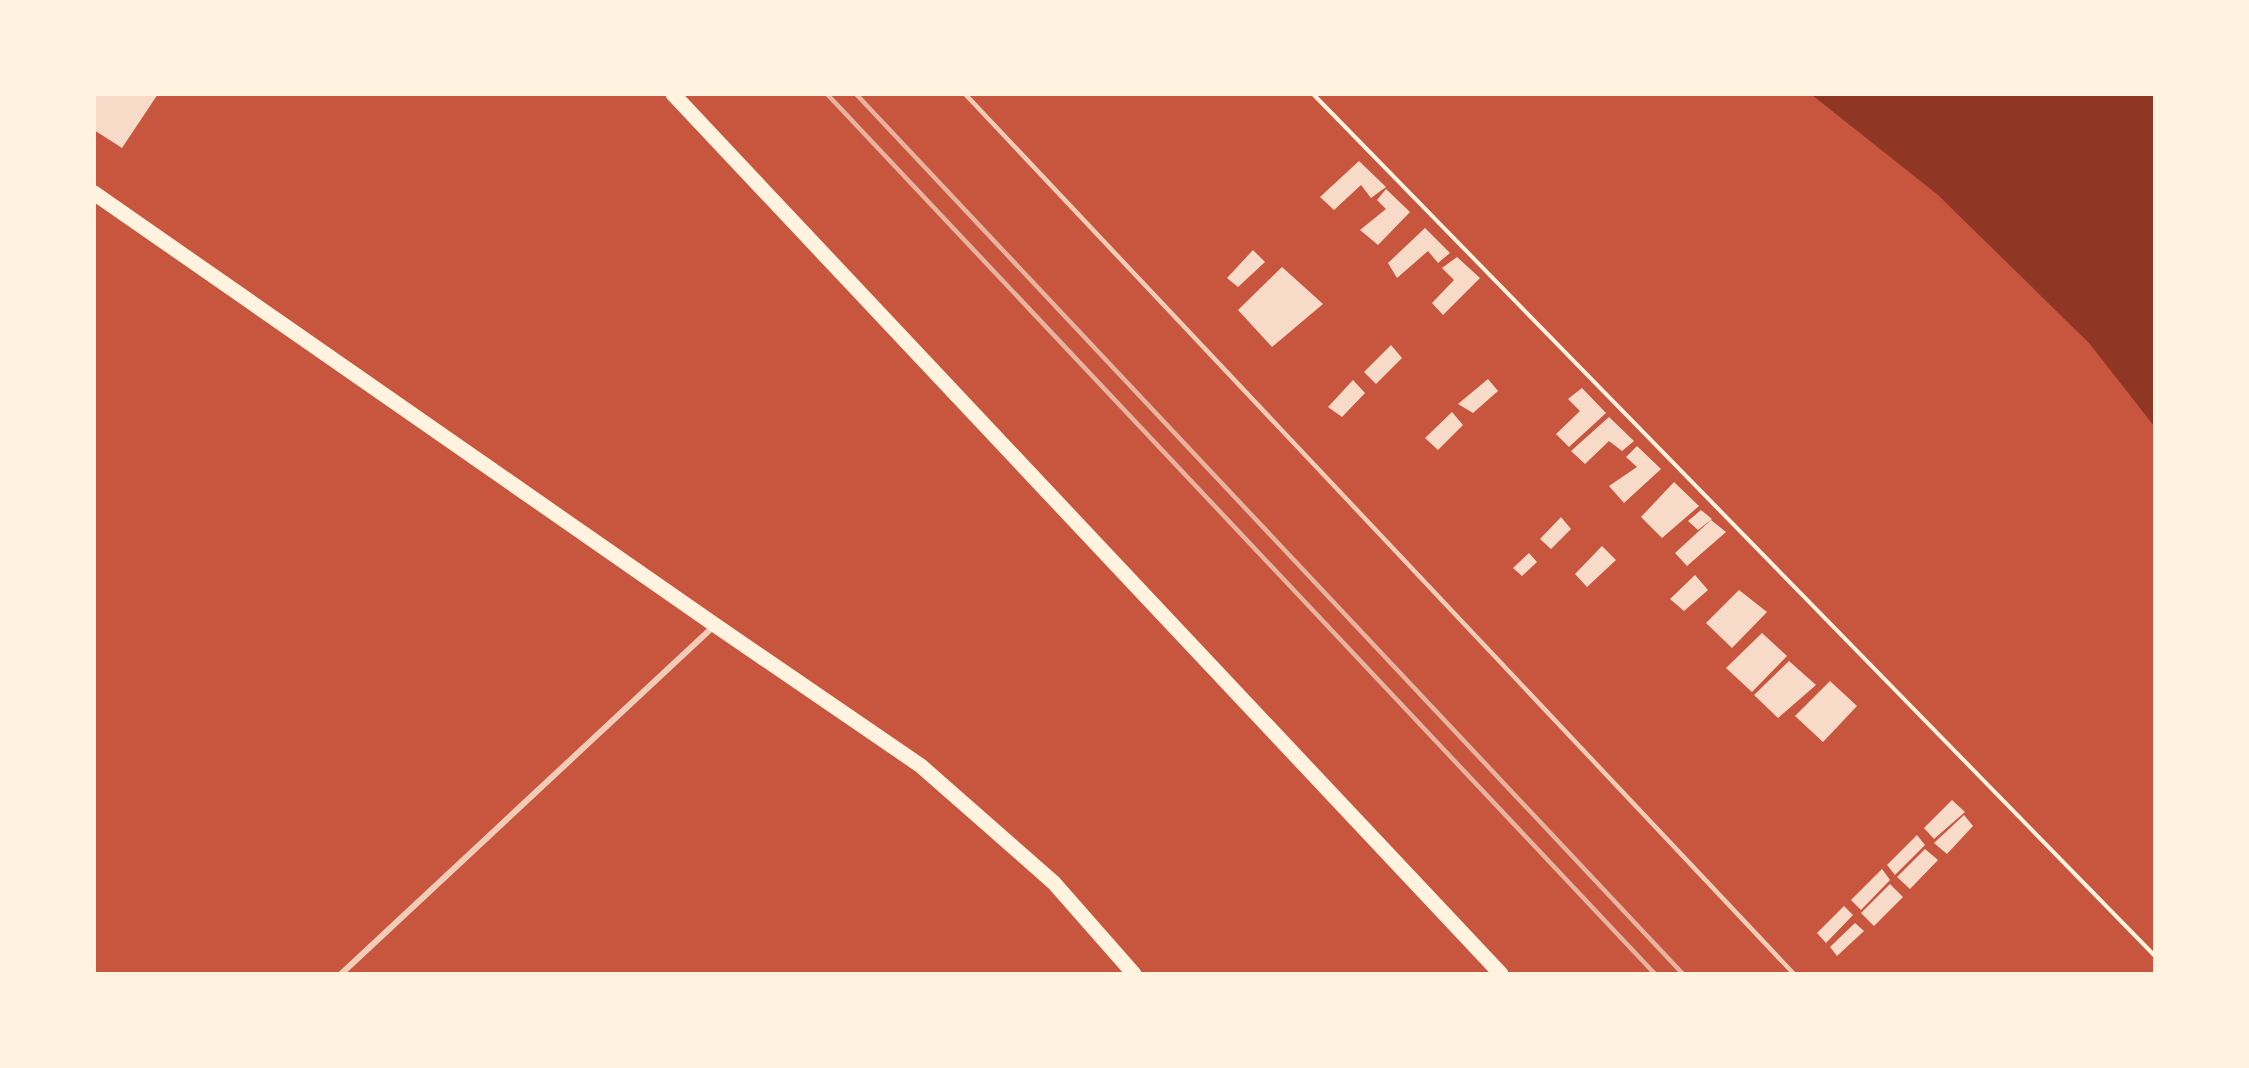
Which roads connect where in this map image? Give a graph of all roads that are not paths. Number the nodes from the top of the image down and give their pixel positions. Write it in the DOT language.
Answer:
graph roads {
  1 [pos="672,94"];
  2 [pos="964,94"];
  3 [pos="94,193"];
  4 [pos="715,625"];
  5 [pos="341,974"];
  6 [pos="1134,974"];
  7 [pos="1501,974"];
  8 [pos="1794,974"];
  1 -- 7 [label="main road"];
  2 -- 8 [label="lane"];
  3 -- 4 [label="main road"];
  4 -- 5 [label="street"];
  4 -- 6 [label="main road"];
}
